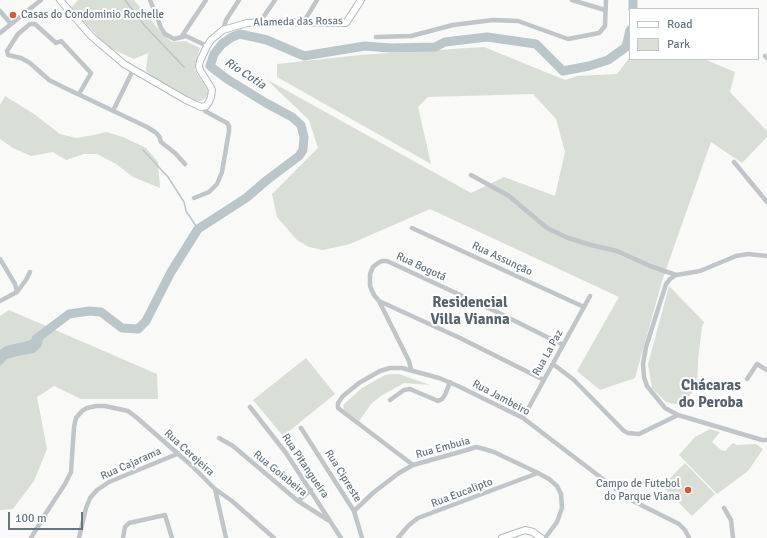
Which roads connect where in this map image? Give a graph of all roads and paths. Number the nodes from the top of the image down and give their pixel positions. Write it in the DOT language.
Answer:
graph roads {
  1 [pos="40,0"];
  2 [pos="60,0"];
  3 [pos="150,0"];
  4 [pos="206,0"];
  5 [pos="239,0"];
  6 [pos="275,0"];
  7 [pos="317,0"];
  8 [pos="361,0"];
  9 [pos="572,0"];
  10 [pos="606,0"];
  11 [pos="605,10"];
  12 [pos="0,11"];
  13 [pos="260,22"];
  14 [pos="303,23"];
  15 [pos="11,24"];
  16 [pos="223,30"];
  17 [pos="0,33"];
  18 [pos="182,36"];
  19 [pos="376,37"];
  20 [pos="207,46"];
  21 [pos="133,70"];
  22 [pos="79,94"];
  23 [pos="113,111"];
  24 [pos="206,111"];
  25 [pos="734,162"];
  26 [pos="185,164"];
  27 [pos="470,175"];
  28 [pos="194,198"];
  29 [pos="767,202"];
  30 [pos="412,228"];
  31 [pos="767,256"];
  32 [pos="0,259"];
  33 [pos="30,272"];
  34 [pos="676,275"];
  35 [pos="17,292"];
  36 [pos="590,296"];
  37 [pos="379,301"];
  38 [pos="0,302"];
  39 [pos="584,307"];
  40 [pos="563,345"];
  41 [pos="553,364"];
  42 [pos="411,369"];
  43 [pos="767,370"];
  44 [pos="747,379"];
  45 [pos="544,380"];
  46 [pos="450,382"];
  47 [pos="390,400"];
  48 [pos="250,407"];
  49 [pos="678,415"];
  50 [pos="523,418"];
  51 [pos="301,428"];
  52 [pos="219,438"];
  53 [pos="767,440"];
  54 [pos="177,454"];
  55 [pos="413,465"];
  56 [pos="538,473"];
  57 [pos="215,489"];
  58 [pos="311,490"];
  59 [pos="298,502"];
  60 [pos="724,508"];
  61 [pos="354,511"];
  62 [pos="331,522"];
  63 [pos="31,538"];
  64 [pos="79,538"];
  65 [pos="123,538"];
  66 [pos="172,538"];
  67 [pos="226,538"];
  68 [pos="274,538"];
  69 [pos="341,538"];
  70 [pos="362,538"];
  71 [pos="398,538"];
  72 [pos="502,538"];
  73 [pos="541,538"];
  74 [pos="545,538"];
  75 [pos="689,538"];
  76 [pos="733,538"];
  1 -- 15 [label="street"];
  2 -- 21 [label="street"];
  3 -- 18 [label="street"];
  4 -- 18 [label="street"];
  5 -- 16 [label="street"];
  6 -- 13 [label="street"];
  7 -- 14 [label="street"];
  8 -- 14 [label="street, Alameda das Rosas"];
  9 -- 11 [label="street"];
  10 -- 11 [label="street"];
  11 -- 19 [label="street"];
  12 -- 15 [label="street"];
  13 -- 14 [label="street, Alameda das Rosas"];
  13 -- 16 [label="street, Alameda das Rosas"];
  15 -- 17 [label="street"];
  16 -- 20 [label="street, Alameda das Rosas"];
  18 -- 20 [label="street"];
  20 -- 21 [label="street"];
  21 -- 23 [label="street"];
  22 -- 22 [label="street"];
  22 -- 23 [label="street"];
  23 -- 26 [label="street"];
  24 -- 28 [label="street"];
  25 -- 29 [label="street"];
  27 -- 34 [label="street"];
  30 -- 39 [label="street, Rua Assunção"];
  31 -- 34 [label="street"];
  32 -- 35 [label="street"];
  33 -- 35 [label="street"];
  34 -- 49 [label="street"];
  35 -- 38 [label="street"];
  36 -- 39 [label="street, Rua La Paz"];
  37 -- 40 [label="street, Rua Bogotá"];
  37 -- 42 [label="street, Rua Bogotá"];
  37 -- 45 [label="street"];
  39 -- 40 [label="street, Rua La Paz"];
  40 -- 41 [label="street, Rua La Paz"];
  41 -- 45 [label="street, Rua La Paz"];
  41 -- 49 [label="street"];
  42 -- 46 [label="street, Rua Jambeiro"];
  42 -- 55 [label="street, Rua Jambeiro"];
  43 -- 44 [label="street"];
  45 -- 50 [label="street, Rua La Paz"];
  46 -- 47 [label="street"];
  46 -- 50 [label="street, Rua Jambeiro"];
  48 -- 58 [label="street, Rua Pitangueira"];
  49 -- 53 [label="street"];
  50 -- 75 [label="street, Rua Jambeiro"];
  51 -- 61 [label="street, Rua Cipreste"];
  52 -- 59 [label="street, Rua Goiabeira"];
  54 -- 57 [label="street, Rua Cerejeira"];
  54 -- 63 [label="street, Rua Cerejeira"];
  54 -- 64 [label="street, Rua Cajarama"];
  55 -- 56 [label="street, Rua Embuia"];
  55 -- 61 [label="street, Rua Embuia"];
  56 -- 71 [label="street, Rua Eucalipto"];
  56 -- 74 [label="street, Rua Embuia"];
  57 -- 67 [label="street"];
  57 -- 68 [label="street, Rua Cerejeira"];
  58 -- 59 [label="street"];
  58 -- 62 [label="street, Rua Pitangueira"];
  59 -- 62 [label="street, Rua Goiabeira"];
  60 -- 76 [label="street"];
  61 -- 70 [label="street, Rua Cipreste"];
  62 -- 69 [label="street, Rua Pitangueira"];
  65 -- 66 [label="street"];
  72 -- 73 [label="street"];
}
